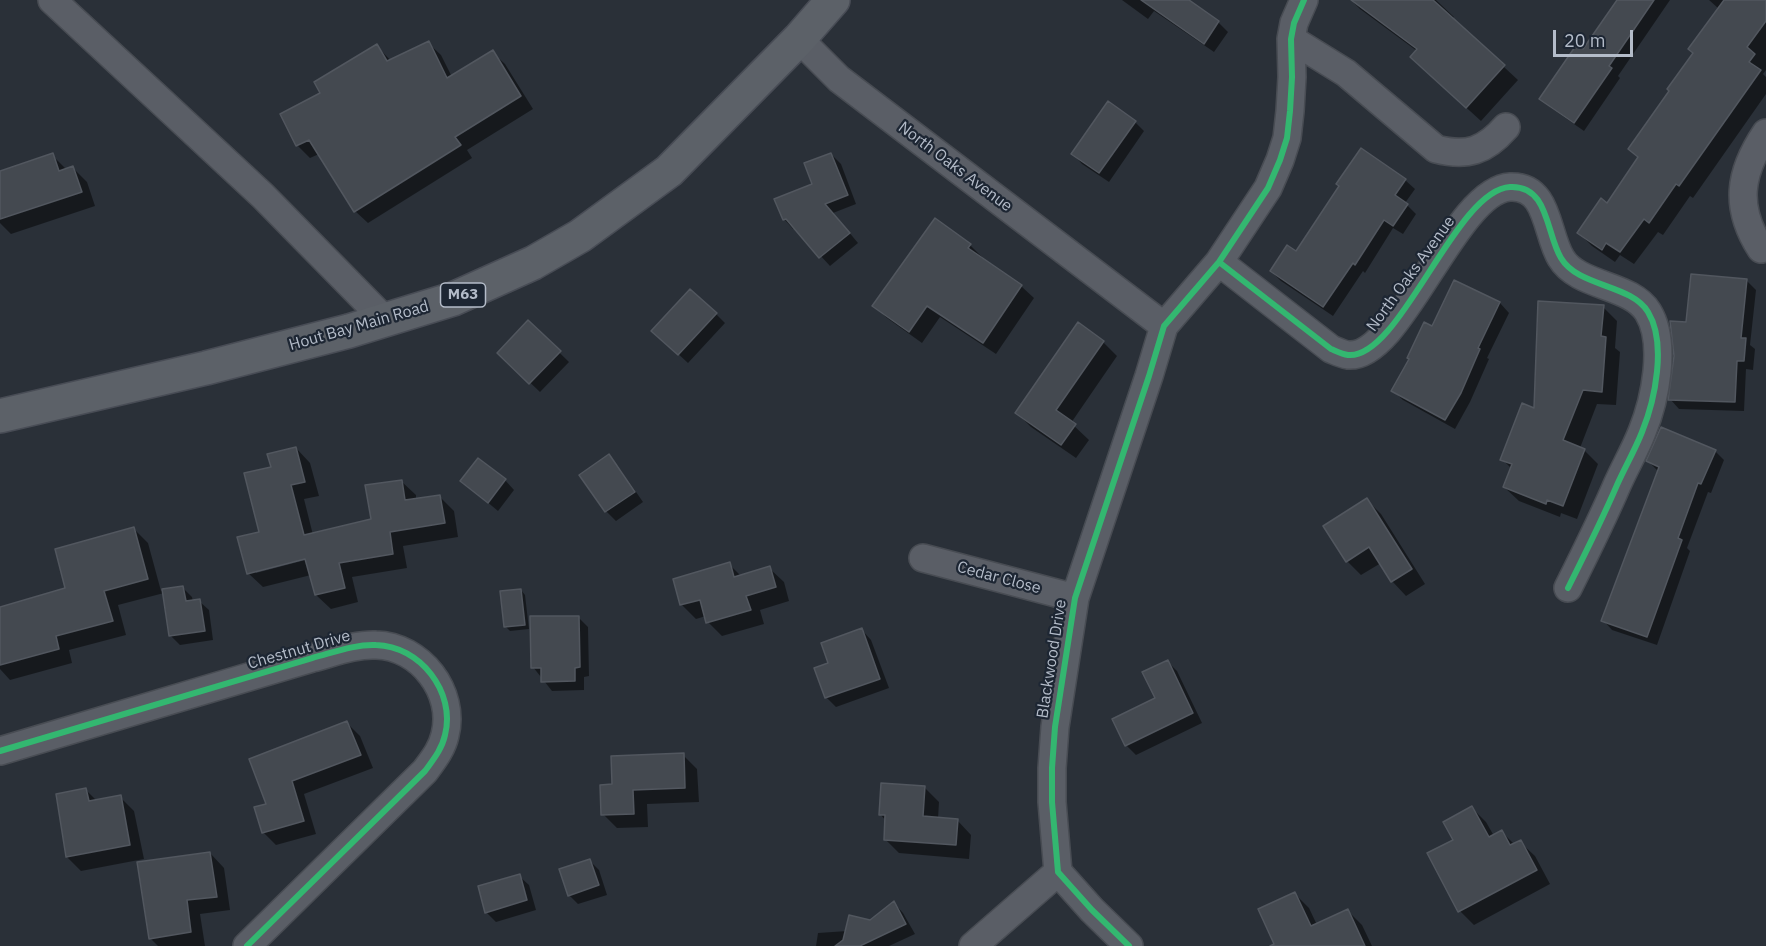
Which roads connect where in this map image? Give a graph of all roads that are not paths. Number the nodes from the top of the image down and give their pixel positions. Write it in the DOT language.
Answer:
graph roads {
  1 [pos="52,0"];
  2 [pos="833,0"];
  3 [pos="1304,0"];
  4 [pos="799,39"];
  5 [pos="1291,39"];
  6 [pos="1506,127"];
  7 [pos="1766,134"];
  8 [pos="1761,249"];
  9 [pos="1219,262"];
  10 [pos="385,320"];
  11 [pos="1164,326"];
  12 [pos="0,416"];
  13 [pos="923,558"];
  14 [pos="1568,588"];
  15 [pos="1074,598"];
  16 [pos="0,751"];
  17 [pos="1058,872"];
  18 [pos="247,946"];
  19 [pos="973,946"];
  20 [pos="1129,946"];
  1 -- 10 [label="street"];
  2 -- 4 [label="main road, Hout Bay Main Road / M63"];
  3 -- 5 [label="street"];
  4 -- 10 [label="main road, Hout Bay Main Road / M63"];
  4 -- 11 [label="street, North Oaks Avenue"];
  5 -- 6 [label="street"];
  5 -- 9 [label="street"];
  7 -- 8 [label="street"];
  9 -- 11 [label="street"];
  9 -- 14 [label="street, North Oaks Avenue"];
  10 -- 12 [label="main road, Hout Bay Main Road / M63"];
  11 -- 15 [label="street, Blackwood Drive"];
  13 -- 15 [label="street, Cedar Close"];
  15 -- 17 [label="street, Blackwood Drive"];
  16 -- 18 [label="street, Chestnut Drive"];
  17 -- 19 [label="street"];
  17 -- 20 [label="street"];
}
